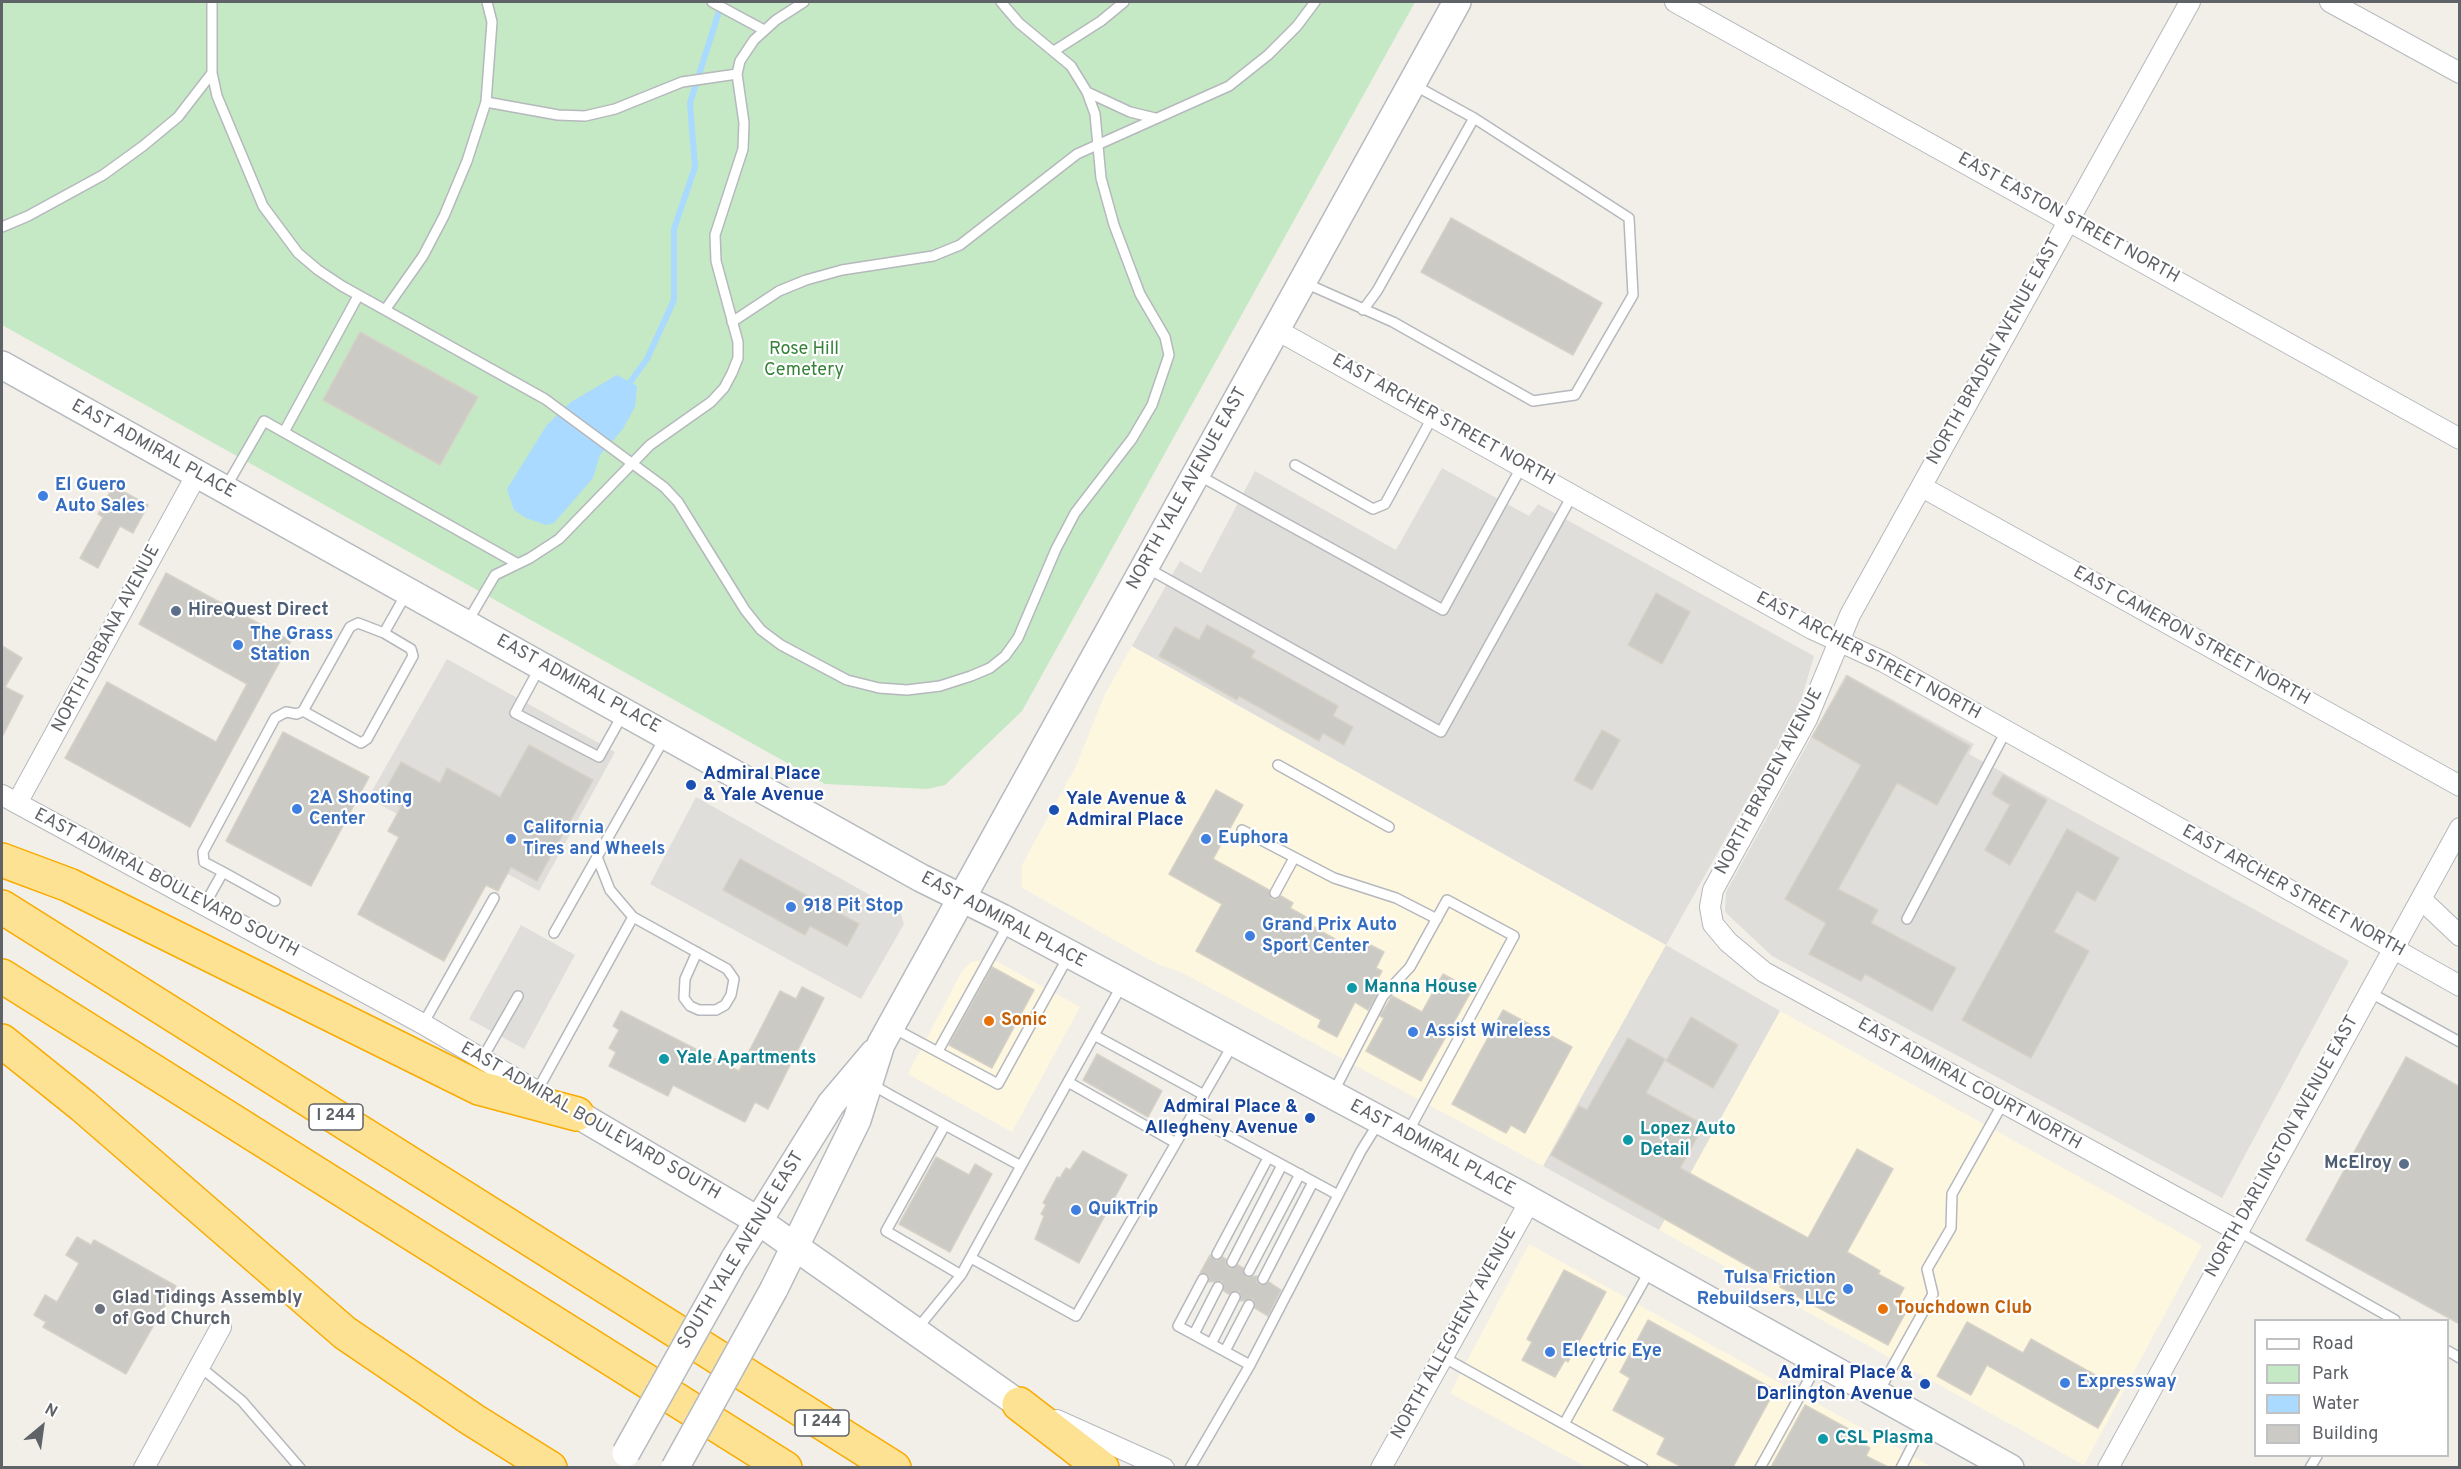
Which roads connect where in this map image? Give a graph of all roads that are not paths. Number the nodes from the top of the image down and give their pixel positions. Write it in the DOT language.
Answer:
graph roads {
  1 [pos="212,2"];
  2 [pos="487,2"];
  3 [pos="713,2"];
  4 [pos="804,2"];
  5 [pos="1001,2"];
  6 [pos="1124,2"];
  7 [pos="1315,2"];
  8 [pos="1457,2"];
  9 [pos="1675,2"];
  10 [pos="2190,2"];
  11 [pos="2330,2"];
  12 [pos="764,30"];
  13 [pos="1054,51"];
  14 [pos="212,73"];
  15 [pos="2460,73"];
  16 [pos="736,74"];
  17 [pos="1412,84"];
  18 [pos="1087,92"];
  19 [pos="486,102"];
  20 [pos="1155,118"];
  21 [pos="1474,118"];
  22 [pos="1098,144"];
  23 [pos="2068,219"];
  24 [pos="2,226"];
  25 [pos="1302,282"];
  26 [pos="358,296"];
  27 [pos="385,310"];
  28 [pos="1363,310"];
  29 [pos="732,322"];
  30 [pos="1275,329"];
  31 [pos="2,365"];
  32 [pos="1434,416"];
  33 [pos="284,432"];
  34 [pos="2460,439"];
  35 [pos="632,463"];
  36 [pos="1295,465"];
  37 [pos="1522,466"];
  38 [pos="197,474"];
  39 [pos="1196,474"];
  40 [pos="1922,487"];
  41 [pos="225,489"];
  42 [pos="1573,494"];
  43 [pos="518,564"];
  44 [pos="1145,566"];
  45 [pos="408,590"];
  46 [pos="467,623"];
  47 [pos="384,633"];
  48 [pos="1840,642"];
  49 [pos="541,665"];
  50 [pos="303,711"];
  51 [pos="624,711"];
  52 [pos="2006,731"];
  53 [pos="666,735"];
  54 [pos="1278,765"];
  55 [pos="2460,786"];
  56 [pos="9,799"];
  57 [pos="1389,827"];
  58 [pos="2460,828"];
  59 [pos="1242,830"];
  60 [pos="597,857"];
  61 [pos="1294,858"];
  62 [pos="2,860"];
  63 [pos="223,872"];
  64 [pos="1275,893"];
  65 [pos="494,898"];
  66 [pos="960,898"];
  67 [pos="2421,899"];
  68 [pos="275,901"];
  69 [pos="205,904"];
  70 [pos="2,907"];
  71 [pos="633,917"];
  72 [pos="1437,919"];
  73 [pos="1906,919"];
  74 [pos="1010,922"];
  75 [pos="1713,924"];
  76 [pos="555,933"];
  77 [pos="2459,934"];
  78 [pos="2394,949"];
  79 [pos="697,952"];
  80 [pos="1069,955"];
  81 [pos="2,976"];
  82 [pos="918,976"];
  83 [pos="1122,985"];
  84 [pos="2460,986"];
  85 [pos="2369,992"];
  86 [pos="518,996"];
  87 [pos="423,1024"];
  88 [pos="1094,1035"];
  89 [pos="886,1036"];
  90 [pos="2,1041"];
  91 [pos="2460,1042"];
  92 [pos="1234,1043"];
  93 [pos="938,1051"];
  94 [pos="482,1059"];
  95 [pos="1068,1082"];
  96 [pos="869,1083"];
  97 [pos="537,1091"];
  98 [pos="1204,1095"];
  99 [pos="1332,1095"];
  100 [pos="2003,1103"];
  101 [pos="577,1114"];
  102 [pos="1192,1116"];
  103 [pos="1380,1121"];
  104 [pos="945,1125"];
  105 [pos="1406,1135"];
  106 [pos="1176,1143"];
  107 [pos="1269,1158"];
  108 [pos="1282,1165"];
  109 [pos="1021,1166"];
  110 [pos="1300,1174"];
  111 [pos="1313,1182"];
  112 [pos="1338,1195"];
  113 [pos="1530,1201"];
  114 [pos="757,1220"];
  115 [pos="2236,1230"];
  116 [pos="795,1247"];
  117 [pos="1217,1254"];
  118 [pos="970,1258"];
  119 [pos="1232,1262"];
  120 [pos="1651,1268"];
  121 [pos="1249,1271"];
  122 [pos="961,1275"];
  123 [pos="1203,1279"];
  124 [pos="1263,1279"];
  125 [pos="1218,1287"];
  126 [pos="1235,1297"];
  127 [pos="1249,1305"];
  128 [pos="2392,1319"];
  129 [pos="221,1327"];
  130 [pos="915,1332"];
  131 [pos="1194,1334"];
  132 [pos="1211,1344"];
  133 [pos="1225,1351"];
  134 [pos="1443,1357"];
  135 [pos="1819,1361"];
  136 [pos="1250,1365"];
  137 [pos="199,1366"];
  138 [pos="1878,1394"];
  139 [pos="1019,1404"];
  140 [pos="1926,1421"];
  141 [pos="1564,1424"];
  142 [pos="622,1460"];
  143 [pos="144,1467"];
  144 [pos="300,1467"];
  145 [pos="550,1467"];
  146 [pos="675,1467"];
  147 [pos="785,1467"];
  148 [pos="894,1467"];
  149 [pos="1102,1467"];
  150 [pos="1164,1467"];
  151 [pos="1190,1467"];
  152 [pos="1381,1467"];
  153 [pos="1643,1467"];
  154 [pos="1760,1467"];
  155 [pos="1901,1467"];
  156 [pos="2010,1467"];
  157 [pos="2108,1467"];
  1 -- 14 [label="lane"];
  2 -- 19 [label="lane"];
  3 -- 12 [label="lane"];
  4 -- 12 [label="lane"];
  5 -- 13 [label="lane"];
  6 -- 13 [label="lane"];
  7 -- 20 [label="lane"];
  8 -- 17 [label="main road, NORTH YALE AVENUE EAST"];
  9 -- 23 [label="street, EAST EASTON STREET NORTH"];
  10 -- 23 [label="street, NORTH BRADEN AVENUE EAST"];
  11 -- 15 [label="street"];
  12 -- 16 [label="lane"];
  13 -- 18 [label="lane"];
  14 -- 24 [label="lane"];
  14 -- 26 [label="lane"];
  16 -- 19 [label="lane"];
  16 -- 29 [label="lane"];
  17 -- 21 [label="lane"];
  17 -- 25 [label="main road, NORTH YALE AVENUE EAST"];
  18 -- 20 [label="lane"];
  18 -- 22 [label="lane"];
  19 -- 27 [label="lane"];
  20 -- 22 [label="lane"];
  21 -- 28 [label="lane"];
  21 -- 28 [label="lane"];
  22 -- 29 [label="lane"];
  22 -- 35 [label="lane"];
  23 -- 34 [label="street, EAST EASTON STREET NORTH"];
  23 -- 40 [label="street, NORTH BRADEN AVENUE EAST"];
  25 -- 28 [label="lane"];
  25 -- 30 [label="main road, NORTH YALE AVENUE EAST"];
  26 -- 27 [label="lane"];
  26 -- 33 [label="lane"];
  27 -- 35 [label="lane"];
  29 -- 35 [label="lane"];
  30 -- 32 [label="street, EAST ARCHER STREET NORTH"];
  30 -- 39 [label="main road, NORTH YALE AVENUE EAST"];
  31 -- 38 [label="main road, EAST ADMIRAL PLACE"];
  32 -- 36 [label="lane"];
  32 -- 37 [label="street, EAST ARCHER STREET NORTH"];
  33 -- 41 [label="lane"];
  33 -- 43 [label="lane"];
  35 -- 43 [label="lane"];
  37 -- 39 [label="lane"];
  37 -- 42 [label="street, EAST ARCHER STREET NORTH"];
  38 -- 41 [label="main road, EAST ADMIRAL PLACE"];
  38 -- 56 [label="street, NORTH URBANA AVENUE"];
  39 -- 44 [label="main road, NORTH YALE AVENUE EAST"];
  40 -- 48 [label="street, NORTH BRADEN AVENUE EAST"];
  40 -- 55 [label="street, EAST CAMERON STREET NORTH"];
  41 -- 45 [label="main road, EAST ADMIRAL PLACE"];
  42 -- 44 [label="lane"];
  42 -- 48 [label="street, EAST ARCHER STREET NORTH"];
  43 -- 46 [label="lane"];
  44 -- 66 [label="main road, NORTH YALE AVENUE EAST"];
  45 -- 46 [label="main road, EAST ADMIRAL PLACE"];
  45 -- 47 [label="lane"];
  46 -- 49 [label="main road, EAST ADMIRAL PLACE"];
  47 -- 50 [label="lane"];
  47 -- 50 [label="lane"];
  48 -- 52 [label="street, EAST ARCHER STREET NORTH"];
  48 -- 75 [label="street, NORTH BRADEN AVENUE"];
  49 -- 51 [label="main road, EAST ADMIRAL PLACE"];
  49 -- 51 [label="lane"];
  50 -- 63 [label="lane"];
  51 -- 53 [label="main road, EAST ADMIRAL PLACE"];
  52 -- 73 [label="lane"];
  52 -- 78 [label="street, EAST ARCHER STREET NORTH"];
  53 -- 60 [label="lane"];
  53 -- 66 [label="main road, EAST ADMIRAL PLACE"];
  54 -- 57 [label="lane"];
  56 -- 69 [label="street, EAST ADMIRAL BOULEVARD SOUTH"];
  58 -- 67 [label="street, NORTH DARLINGTON AVENUE EAST"];
  59 -- 61 [label="lane"];
  60 -- 71 [label="lane"];
  60 -- 76 [label="lane"];
  61 -- 64 [label="lane"];
  61 -- 72 [label="lane"];
  62 -- 101 [label="highway"];
  63 -- 68 [label="lane"];
  63 -- 69 [label="lane"];
  65 -- 87 [label="lane"];
  66 -- 74 [label="main road, EAST ADMIRAL PLACE"];
  66 -- 82 [label="main road, NORTH YALE AVENUE EAST"];
  67 -- 77 [label="street"];
  67 -- 78 [label="street, NORTH DARLINGTON AVENUE EAST"];
  69 -- 87 [label="street, EAST ADMIRAL BOULEVARD SOUTH"];
  70 -- 148 [label="highway, I 244"];
  71 -- 79 [label="lane"];
  71 -- 97 [label="lane"];
  72 -- 99 [label="lane"];
  72 -- 105 [label="lane"];
  74 -- 80 [label="main road, EAST ADMIRAL PLACE"];
  74 -- 93 [label="lane"];
  75 -- 100 [label="street, EAST ADMIRAL COURT NORTH"];
  78 -- 84 [label="street, EAST ARCHER STREET NORTH"];
  78 -- 85 [label="street, NORTH DARLINGTON AVENUE EAST"];
  79 -- 79 [label="lane"];
  80 -- 83 [label="main road, EAST ADMIRAL PLACE"];
  80 -- 93 [label="lane"];
  81 -- 147 [label="highway"];
  82 -- 89 [label="main road, SOUTH YALE AVENUE EAST"];
  83 -- 88 [label="lane"];
  83 -- 92 [label="main road, EAST ADMIRAL PLACE"];
  85 -- 91 [label="lane"];
  85 -- 115 [label="street, NORTH DARLINGTON AVENUE EAST"];
  86 -- 94 [label="lane"];
  87 -- 94 [label="street, EAST ADMIRAL BOULEVARD SOUTH"];
  88 -- 95 [label="lane"];
  88 -- 98 [label="lane"];
  89 -- 93 [label="lane"];
  89 -- 96 [label="main road, SOUTH YALE AVENUE EAST"];
  89 -- 114 [label="main road, SOUTH YALE AVENUE EAST"];
  90 -- 145 [label="highway"];
  92 -- 98 [label="lane"];
  92 -- 99 [label="main road, EAST ADMIRAL PLACE"];
  94 -- 97 [label="street, EAST ADMIRAL BOULEVARD SOUTH"];
  95 -- 106 [label="lane"];
  95 -- 109 [label="lane"];
  96 -- 104 [label="lane"];
  96 -- 116 [label="main road, SOUTH YALE AVENUE EAST"];
  97 -- 101 [label="street, EAST ADMIRAL BOULEVARD SOUTH"];
  98 -- 102 [label="lane"];
  99 -- 103 [label="main road, EAST ADMIRAL PLACE"];
  100 -- 115 [label="street, EAST ADMIRAL COURT NORTH"];
  100 -- 138 [label="lane"];
  101 -- 114 [label="main road, EAST ADMIRAL BOULEVARD SOUTH"];
  102 -- 106 [label="lane"];
  102 -- 107 [label="lane"];
  103 -- 105 [label="main road, EAST ADMIRAL PLACE"];
  103 -- 112 [label="lane"];
  104 -- 109 [label="lane"];
  104 -- 122 [label="lane"];
  105 -- 113 [label="main road, EAST ADMIRAL PLACE"];
  106 -- 118 [label="lane"];
  107 -- 108 [label="lane"];
  107 -- 117 [label="lane"];
  108 -- 110 [label="lane"];
  108 -- 119 [label="lane"];
  109 -- 118 [label="lane"];
  110 -- 111 [label="lane"];
  110 -- 121 [label="lane"];
  111 -- 112 [label="lane"];
  111 -- 124 [label="lane"];
  112 -- 136 [label="lane"];
  113 -- 120 [label="main road, EAST ADMIRAL PLACE"];
  113 -- 134 [label="street, NORTH ALLEGHENY AVENUE"];
  114 -- 116 [label="main road, EAST ADMIRAL BOULEVARD SOUTH"];
  114 -- 142 [label="main road, SOUTH YALE AVENUE EAST, bridge"];
  115 -- 128 [label="lane"];
  115 -- 157 [label="street, NORTH DARLINGTON AVENUE EAST"];
  116 -- 130 [label="main road, EAST ADMIRAL BOULEVARD SOUTH"];
  116 -- 146 [label="main road, SOUTH YALE AVENUE EAST, bridge"];
  118 -- 122 [label="lane"];
  120 -- 135 [label="main road, EAST ADMIRAL PLACE"];
  120 -- 141 [label="lane"];
  122 -- 130 [label="lane"];
  123 -- 131 [label="lane"];
  125 -- 131 [label="lane"];
  126 -- 132 [label="lane"];
  127 -- 133 [label="lane"];
  129 -- 137 [label="street"];
  130 -- 139 [label="main road, EAST ADMIRAL BOULEVARD SOUTH"];
  131 -- 132 [label="lane"];
  132 -- 133 [label="lane"];
  133 -- 136 [label="lane"];
  134 -- 141 [label="lane"];
  134 -- 152 [label="street, NORTH ALLEGHENY AVENUE"];
  135 -- 138 [label="main road, EAST ADMIRAL PLACE"];
  135 -- 154 [label="lane"];
  136 -- 151 [label="lane"];
  137 -- 143 [label="street"];
  137 -- 144 [label="lane"];
  138 -- 140 [label="main road, EAST ADMIRAL PLACE"];
  139 -- 149 [label="highway"];
  139 -- 150 [label="street, EAST ADMIRAL BOULEVARD SOUTH"];
  140 -- 155 [label="lane"];
  140 -- 156 [label="main road, EAST ADMIRAL PLACE"];
  141 -- 153 [label="lane"];
}
